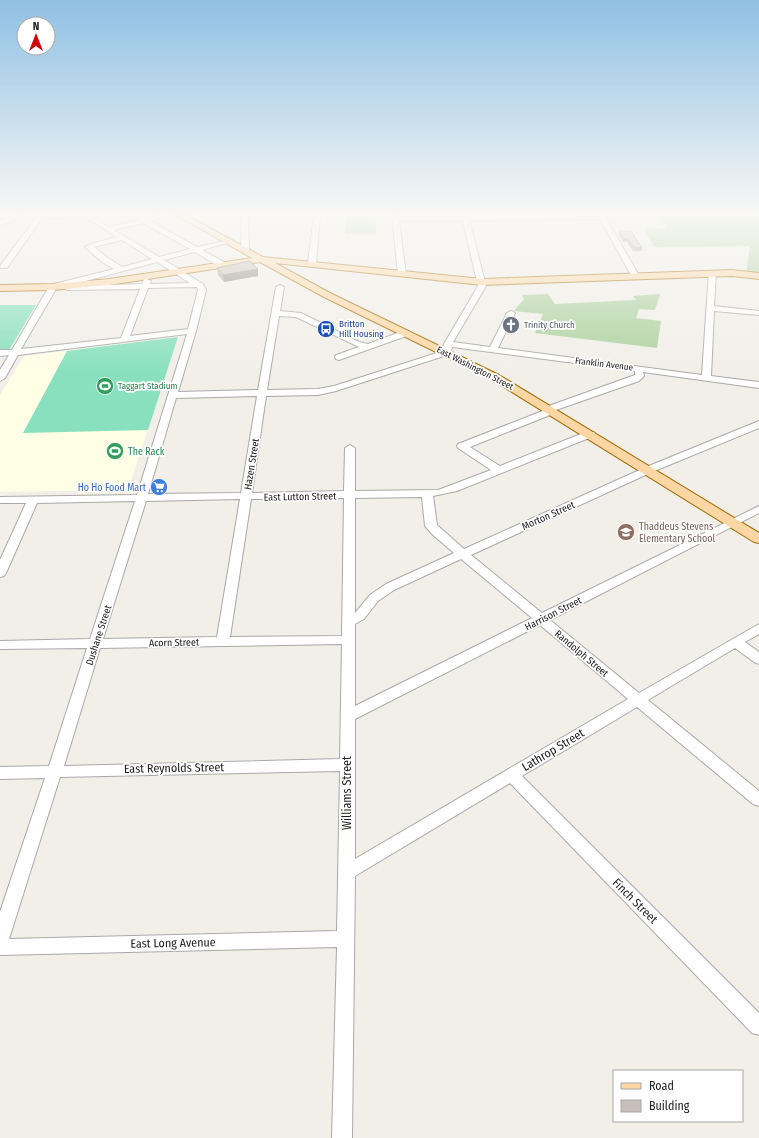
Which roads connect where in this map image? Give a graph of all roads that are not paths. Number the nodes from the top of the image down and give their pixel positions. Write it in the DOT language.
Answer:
graph roads {
  1 [pos="119,268"];
  2 [pos="129,268"];
  3 [pos="173,268"];
  4 [pos="199,268"];
  5 [pos="278,268"];
  6 [pos="354,268"];
  7 [pos="401,268"];
  8 [pos="479,268"];
  9 [pos="631,268"];
  10 [pos="122,270"];
  11 [pos="179,272"];
  12 [pos="402,274"];
  13 [pos="712,274"];
  14 [pos="759,276"];
  15 [pos="149,277"];
  16 [pos="636,277"];
  17 [pos="482,282"];
  18 [pos="197,285"];
  19 [pos="145,287"];
  20 [pos="280,287"];
  21 [pos="0,288"];
  22 [pos="53,288"];
  23 [pos="710,308"];
  24 [pos="276,313"];
  25 [pos="511,313"];
  26 [pos="759,313"];
  27 [pos="192,331"];
  28 [pos="406,333"];
  29 [pos="124,340"];
  30 [pos="368,346"];
  31 [pos="448,348"];
  32 [pos="493,350"];
  33 [pos="15,353"];
  34 [pos="0,354"];
  35 [pos="339,357"];
  36 [pos="639,369"];
  37 [pos="0,378"];
  38 [pos="706,378"];
  39 [pos="759,384"];
  40 [pos="262,394"];
  41 [pos="172,395"];
  42 [pos="550,410"];
  43 [pos="759,424"];
  44 [pos="590,434"];
  45 [pos="350,448"];
  46 [pos="648,470"];
  47 [pos="500,471"];
  48 [pos="427,494"];
  49 [pos="349,495"];
  50 [pos="246,497"];
  51 [pos="141,498"];
  52 [pos="0,500"];
  53 [pos="33,500"];
  54 [pos="759,509"];
  55 [pos="732,522"];
  56 [pos="759,539"];
  57 [pos="463,554"];
  58 [pos="0,573"];
  59 [pos="542,619"];
  60 [pos="348,621"];
  61 [pos="759,628"];
  62 [pos="348,640"];
  63 [pos="223,641"];
  64 [pos="735,642"];
  65 [pos="94,644"];
  66 [pos="0,645"];
  67 [pos="759,659"];
  68 [pos="638,699"];
  69 [pos="348,716"];
  70 [pos="348,766"];
  71 [pos="54,771"];
  72 [pos="0,773"];
  73 [pos="512,775"];
  74 [pos="759,800"];
  75 [pos="347,872"];
  76 [pos="0,938"];
  77 [pos="345,939"];
  78 [pos="0,947"];
  79 [pos="759,1026"];
  80 [pos="342,1138"];
  1 -- 10 [label="street"];
  2 -- 10 [label="street"];
  3 -- 11 [label="street"];
  4 -- 11 [label="main road"];
  5 -- 28 [label="main road, East Washington Street"];
  6 -- 12 [label="main road"];
  7 -- 12 [label="street"];
  8 -- 17 [label="street"];
  9 -- 16 [label="street"];
  10 -- 22 [label="street"];
  11 -- 15 [label="main road"];
  11 -- 18 [label="street"];
  12 -- 17 [label="main road"];
  13 -- 14 [label="main road"];
  13 -- 16 [label="main road"];
  13 -- 23 [label="street"];
  15 -- 19 [label="street"];
  15 -- 22 [label="main road"];
  16 -- 17 [label="main road"];
  17 -- 31 [label="street"];
  18 -- 19 [label="street"];
  18 -- 27 [label="street, Dushane Street"];
  19 -- 22 [label="street"];
  19 -- 29 [label="street"];
  20 -- 24 [label="street, Hazen Street"];
  21 -- 22 [label="main road"];
  22 -- 33 [label="street"];
  23 -- 26 [label="street"];
  23 -- 38 [label="street"];
  24 -- 30 [label="street"];
  24 -- 40 [label="street, Hazen Street"];
  25 -- 32 [label="street"];
  27 -- 29 [label="street"];
  27 -- 41 [label="street, Dushane Street"];
  28 -- 30 [label="street"];
  28 -- 31 [label="main road, East Washington Street"];
  29 -- 33 [label="street"];
  30 -- 35 [label="street"];
  31 -- 32 [label="street, Franklin Avenue"];
  31 -- 40 [label="street"];
  31 -- 42 [label="main road, East Washington Street"];
  32 -- 36 [label="street, Franklin Avenue"];
  33 -- 34 [label="street"];
  33 -- 37 [label="street"];
  36 -- 38 [label="street, Franklin Avenue"];
  36 -- 42 [label="street"];
  38 -- 39 [label="street, Franklin Avenue"];
  40 -- 41 [label="street"];
  40 -- 50 [label="street, Hazen Street"];
  41 -- 51 [label="street, Dushane Street"];
  42 -- 44 [label="main road, East Washington Street"];
  42 -- 47 [label="street"];
  43 -- 46 [label="street, Morton Street"];
  44 -- 46 [label="main road, East Washington Street"];
  44 -- 47 [label="street, East Lutton Street"];
  45 -- 49 [label="street, Williams Street"];
  46 -- 55 [label="main road, East Washington Street"];
  46 -- 57 [label="street, Morton Street"];
  47 -- 48 [label="street, East Lutton Street"];
  48 -- 49 [label="street, East Lutton Street"];
  48 -- 57 [label="street, Randolph Street"];
  49 -- 50 [label="street, East Lutton Street"];
  49 -- 60 [label="street, Williams Street"];
  50 -- 51 [label="street, East Lutton Street"];
  50 -- 63 [label="street, Hazen Street"];
  51 -- 53 [label="street, East Lutton Street"];
  51 -- 65 [label="street, Dushane Street"];
  52 -- 53 [label="street, East Lutton Street"];
  53 -- 58 [label="street"];
  54 -- 55 [label="street, Harrison Street"];
  55 -- 56 [label="main road, East Washington Street"];
  55 -- 59 [label="street, Harrison Street"];
  57 -- 59 [label="street, Randolph Street"];
  57 -- 60 [label="street, Morton Street"];
  59 -- 68 [label="street, Randolph Street"];
  59 -- 69 [label="street, Harrison Street"];
  60 -- 62 [label="street, Williams Street"];
  61 -- 64 [label="street, Lathrop Street"];
  62 -- 63 [label="street, Acorn Street"];
  62 -- 69 [label="street, Williams Street"];
  63 -- 65 [label="street, Acorn Street"];
  64 -- 67 [label="street"];
  64 -- 68 [label="street, Lathrop Street"];
  65 -- 66 [label="street, Acorn Street"];
  65 -- 71 [label="street, Dushane Street"];
  68 -- 73 [label="street, Lathrop Street"];
  68 -- 74 [label="street, Randolph Street"];
  69 -- 70 [label="street, Williams Street"];
  70 -- 71 [label="street, East Reynolds Street"];
  70 -- 75 [label="street, Williams Street"];
  71 -- 72 [label="street, East Reynolds Street"];
  71 -- 76 [label="street, Dushane Street"];
  73 -- 75 [label="street, Lathrop Street"];
  73 -- 79 [label="street, Finch Street"];
  75 -- 77 [label="street, Williams Street"];
  77 -- 78 [label="street, East Long Avenue"];
  77 -- 80 [label="street, Williams Street"];
}
